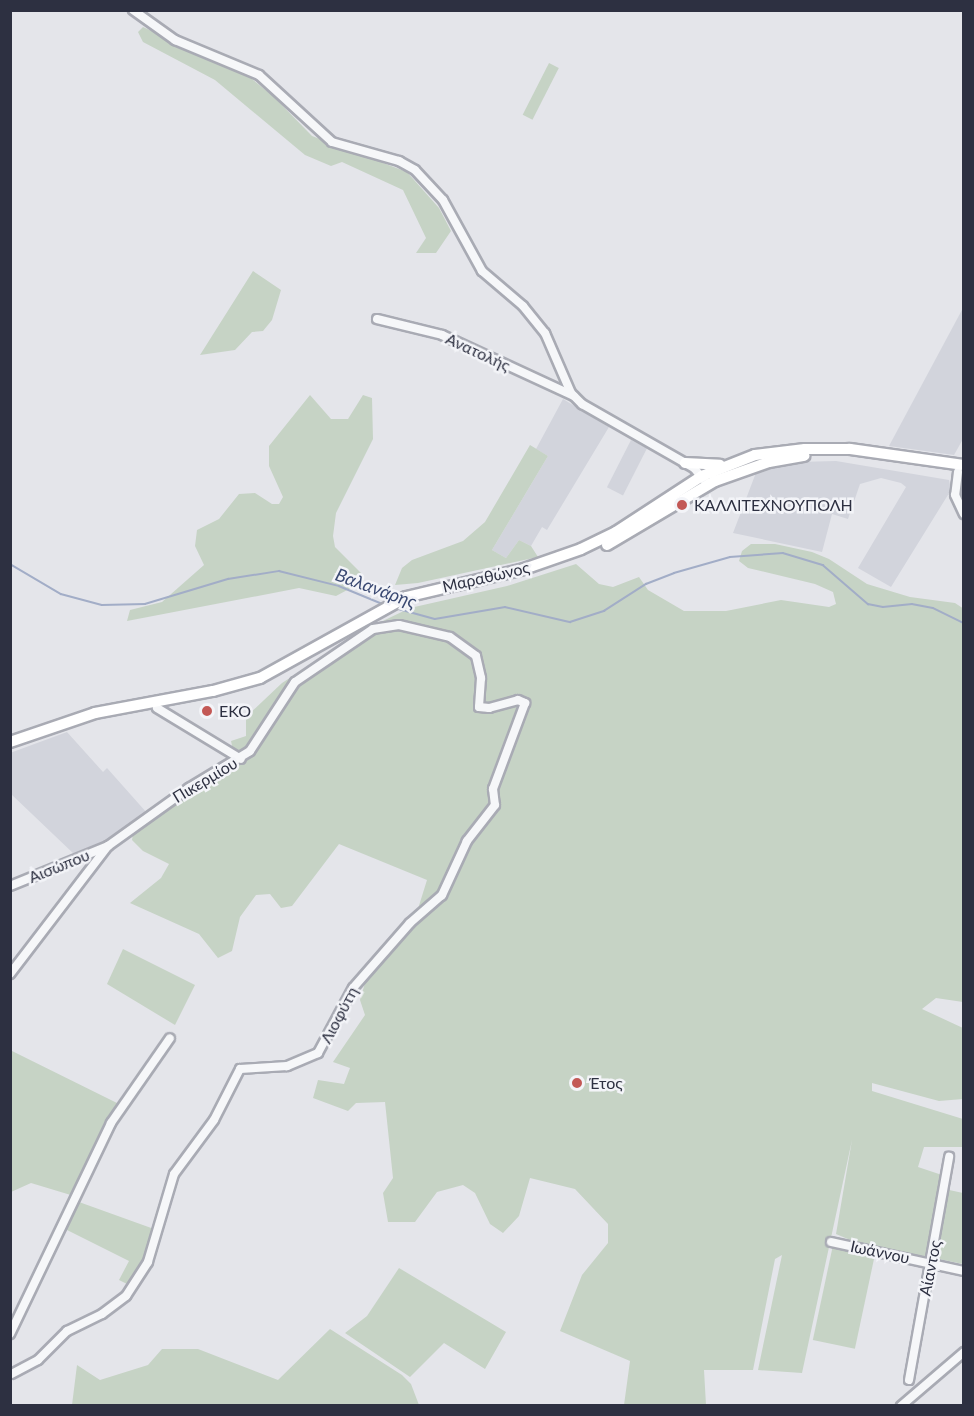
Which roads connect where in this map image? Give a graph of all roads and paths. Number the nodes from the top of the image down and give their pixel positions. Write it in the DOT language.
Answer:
graph roads {
  1 [pos="132,10"];
  2 [pos="377,319"];
  3 [pos="574,396"];
  4 [pos="682,463"];
  5 [pos="729,465"];
  6 [pos="961,470"];
  7 [pos="702,483"];
  8 [pos="683,488"];
  9 [pos="963,514"];
  10 [pos="407,601"];
  11 [pos="378,614"];
  12 [pos="523,701"];
  13 [pos="157,708"];
  14 [pos="10,742"];
  15 [pos="10,750"];
  16 [pos="241,759"];
  17 [pos="108,846"];
  18 [pos="10,886"];
  19 [pos="10,974"];
  20 [pos="170,1038"];
  21 [pos="950,1157"];
  22 [pos="831,1242"];
  23 [pos="931,1262"];
  24 [pos="963,1271"];
  25 [pos="10,1334"];
  26 [pos="963,1352"];
  27 [pos="11,1373"];
  28 [pos="909,1380"];
  29 [pos="901,1406"];
  1 -- 3 [label="street"];
  2 -- 3 [label="street, Ανατολής"];
  3 -- 4 [label="street, Ανατολής"];
  4 -- 5 [label="main road"];
  4 -- 7 [label="street, Ανατολής"];
  4 -- 8 [label="main road"];
  5 -- 6 [label="main road, Μαραθώνος"];
  5 -- 7 [label="main road, Μαραθώνος"];
  6 -- 7 [label="main road, Μαραθώνος"];
  6 -- 9 [label="street"];
  7 -- 8 [label="main road, Μαραθώνος"];
  7 -- 10 [label="main road, Μαραθώνος"];
  8 -- 10 [label="main road, Μαραθώνος"];
  10 -- 11 [label="main road, Μαραθώνος"];
  11 -- 13 [label="main road, Μαραθώνος"];
  11 -- 14 [label="main road, Μαραθώνος"];
  12 -- 16 [label="street, Πικερμίου"];
  12 -- 27 [label="street, Λιοφύτη"];
  13 -- 15 [label="main road, Μαραθώνος"];
  13 -- 16 [label="street"];
  16 -- 17 [label="street, Πικερμίου"];
  17 -- 18 [label="street, Αισώπου"];
  17 -- 19 [label="street, Πικερμίου"];
  20 -- 25 [label="street"];
  21 -- 23 [label="street, Αίαντος"];
  22 -- 23 [label="street, Ιωάννου"];
  23 -- 24 [label="street, Ιωάννου"];
  23 -- 28 [label="street, Αίαντος"];
  26 -- 29 [label="street"];
}
